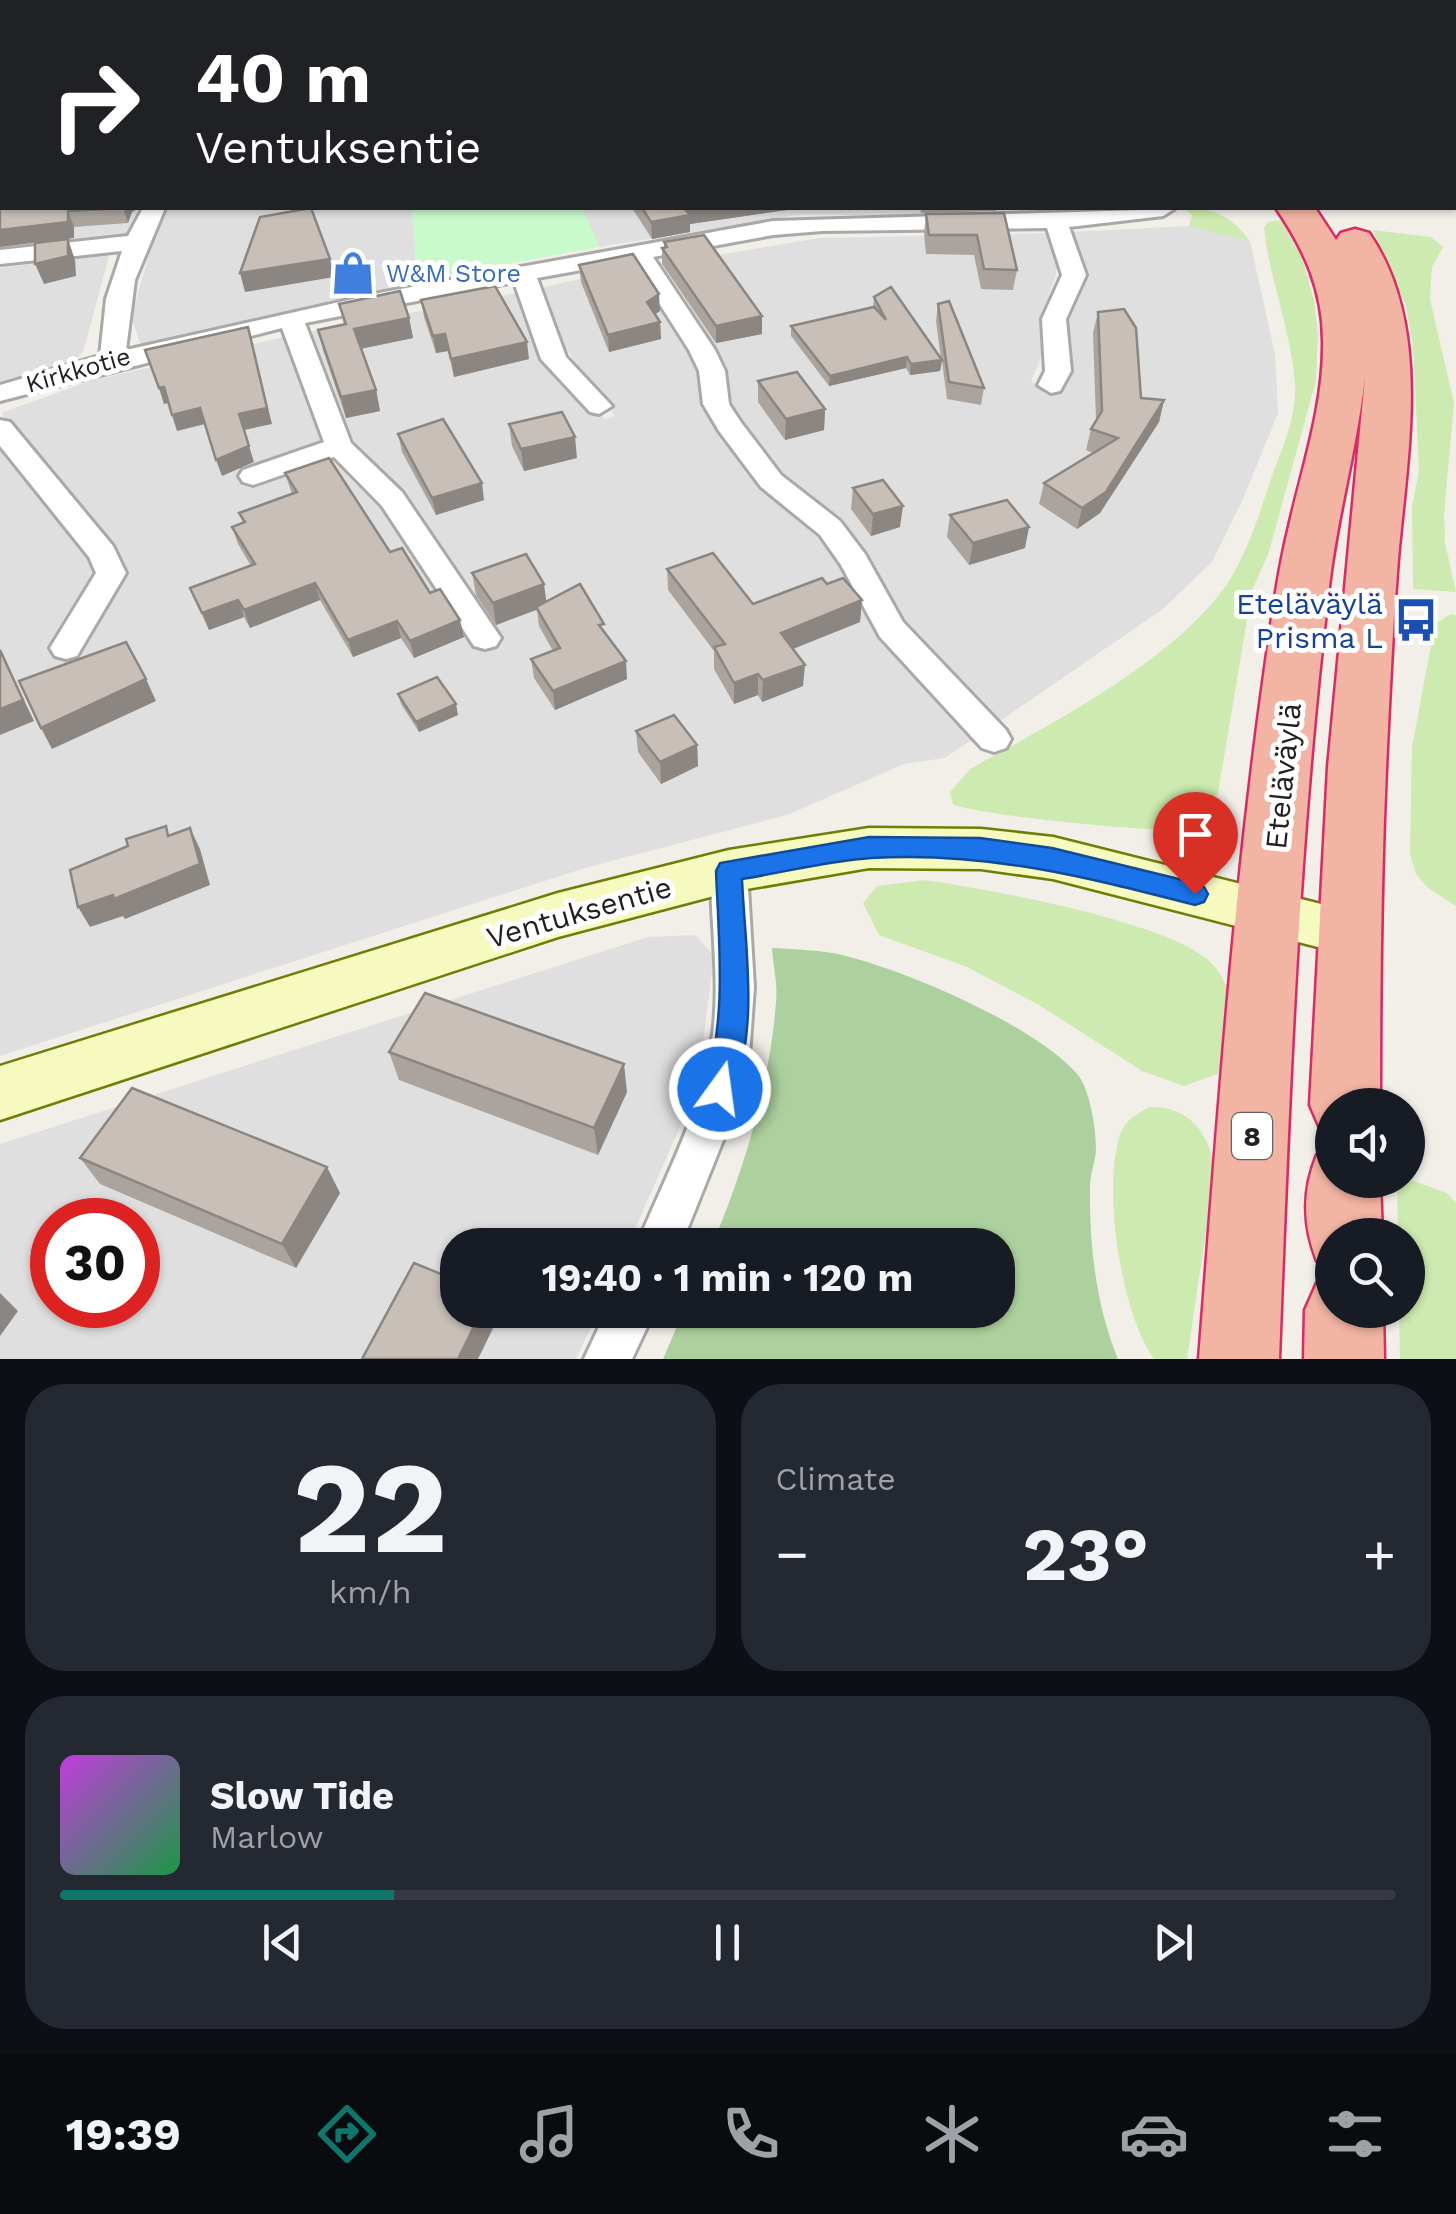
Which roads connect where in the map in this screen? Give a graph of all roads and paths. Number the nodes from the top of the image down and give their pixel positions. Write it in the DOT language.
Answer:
graph roads {
  1 [pos="153,210"];
  2 [pos="1147,210"];
  3 [pos="1297,210"];
  4 [pos="1339,210"];
  5 [pos="1056,222"];
  6 [pos="137,242"];
  7 [pos="639,253"];
  8 [pos="0,257"];
  9 [pos="521,276"];
  10 [pos="291,320"];
  11 [pos="112,358"];
  12 [pos="1051,385"];
  13 [pos="0,393"];
  14 [pos="598,406"];
  15 [pos="0,428"];
  16 [pos="339,446"];
  17 [pos="254,476"];
  18 [pos="486,638"];
  19 [pos="66,648"];
  20 [pos="994,739"];
  21 [pos="729,871"];
  22 [pos="1270,913"];
  23 [pos="1349,933"];
  24 [pos="1345,1088"];
  25 [pos="0,1093"];
  26 [pos="666,1228"];
  27 [pos="623,1328"];
  28 [pos="1344,1328"];
  29 [pos="607,1359"];
  30 [pos="1239,1359"];
  31 [pos="1344,1359"];
  1 -- 6 [label="street"];
  2 -- 5 [label="street, Kirkkotie"];
  3 -- 22 [label="highway, Eteläväylä / 8"];
  4 -- 23 [label="highway"];
  5 -- 7 [label="street, Kirkkotie"];
  5 -- 12 [label="street"];
  6 -- 8 [label="street"];
  6 -- 11 [label="street"];
  7 -- 9 [label="street, Kirkkotie"];
  7 -- 20 [label="street"];
  9 -- 10 [label="street, Kirkkotie"];
  9 -- 14 [label="street"];
  10 -- 11 [label="street, Kirkkotie"];
  10 -- 16 [label="street"];
  11 -- 13 [label="street, Kirkkotie"];
  15 -- 19 [label="street"];
  16 -- 17 [label="street"];
  16 -- 18 [label="street"];
  21 -- 22 [label="main road, Ventuksentie"];
  21 -- 25 [label="main road, Ventuksentie"];
  21 -- 26 [label="street"];
  22 -- 23 [label="main road, Ventuksentie"];
  22 -- 30 [label="highway, Eteläväylä / 8"];
  23 -- 24 [label="highway"];
  27 -- 29 [label="street"];
  28 -- 31 [label="highway"];
}
